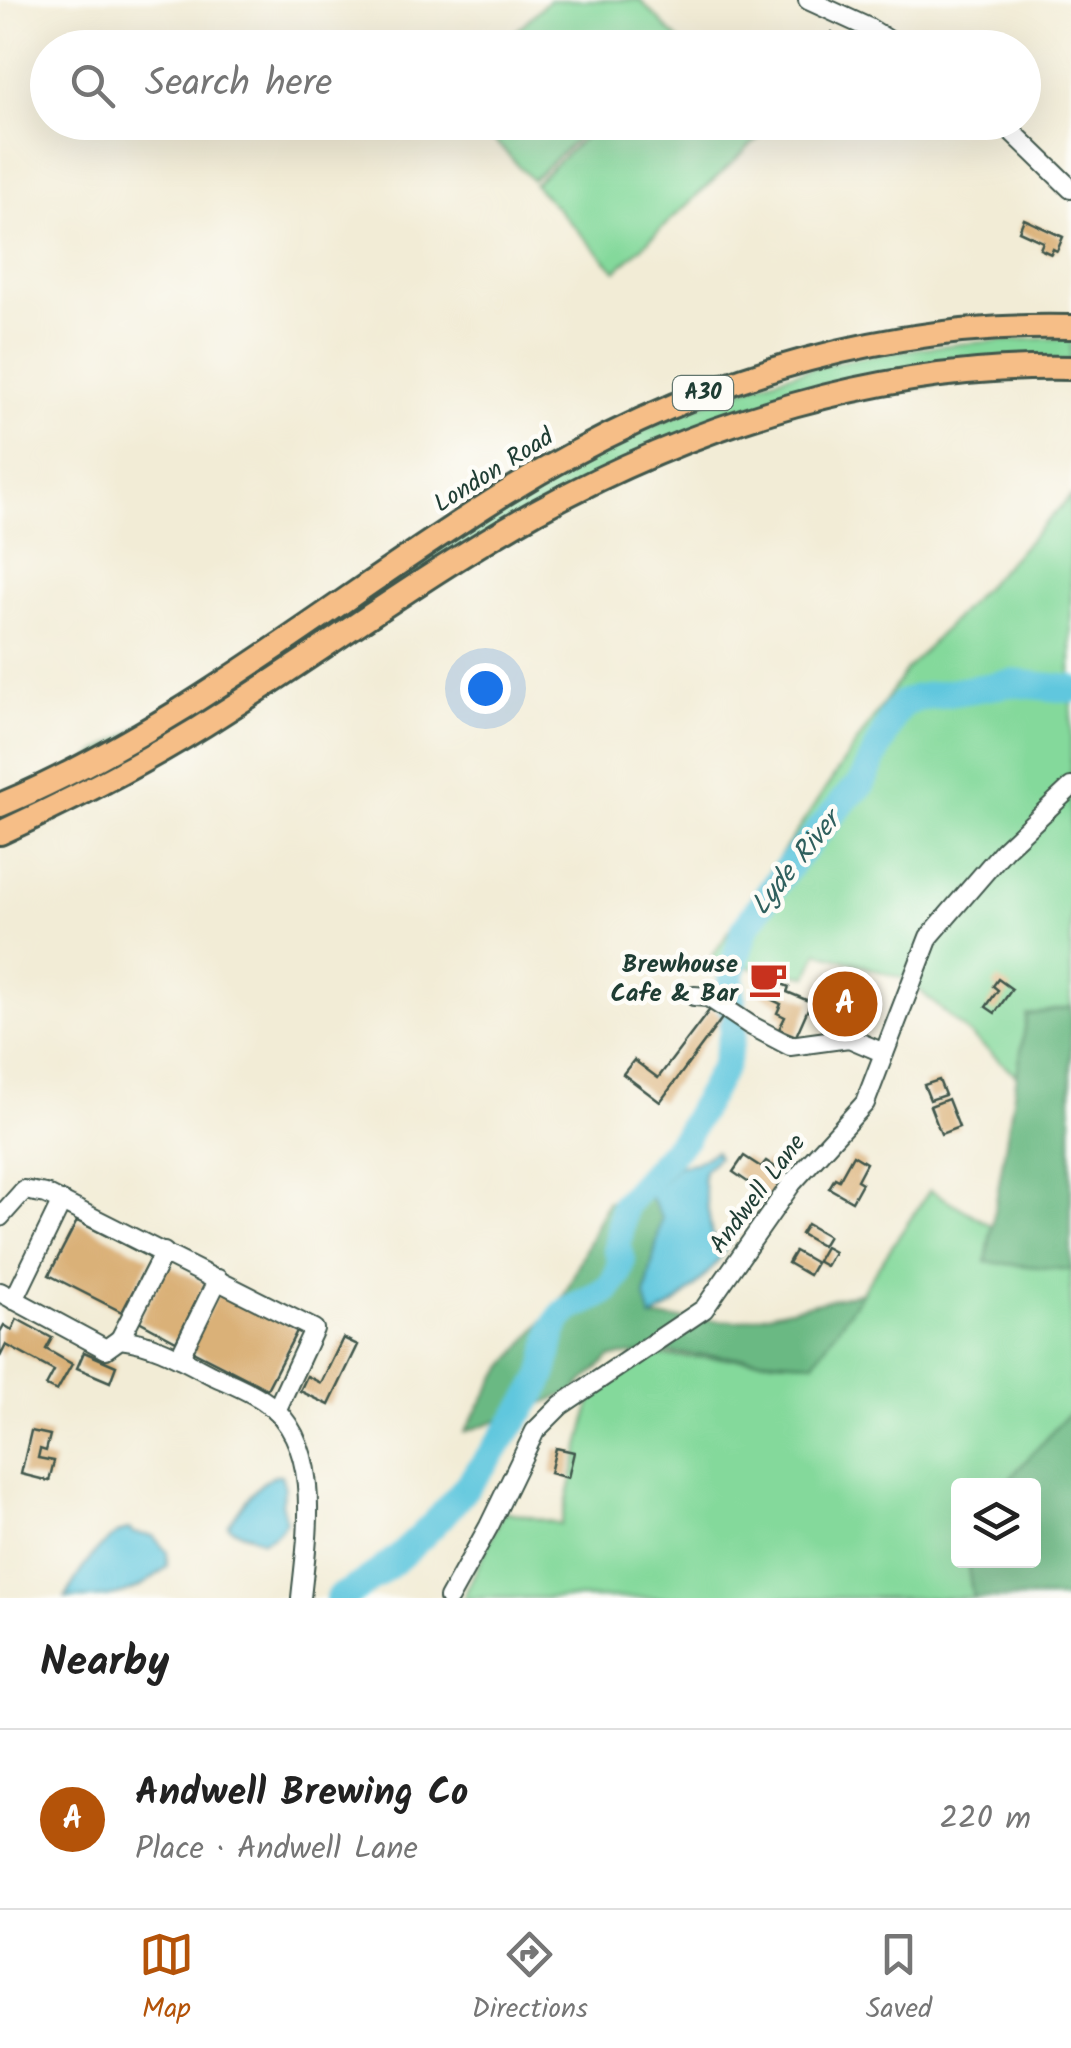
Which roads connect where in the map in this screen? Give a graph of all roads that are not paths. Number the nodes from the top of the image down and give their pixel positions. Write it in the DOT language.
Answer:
graph roads {
  1 [pos="808,0"];
  2 [pos="872,30"];
  3 [pos="1021,140"];
  4 [pos="1071,189"];
  5 [pos="1071,326"];
  6 [pos="1071,368"];
  7 [pos="1071,787"];
  8 [pos="0,805"];
  9 [pos="0,832"];
  10 [pos="694,996"];
  11 [pos="884,1053"];
  12 [pos="62,1201"];
  13 [pos="0,1217"];
  14 [pos="164,1252"];
  15 [pos="218,1279"];
  16 [pos="7,1296"];
  17 [pos="120,1339"];
  18 [pos="179,1358"];
  19 [pos="276,1411"];
  20 [pos="301,1598"];
  21 [pos="449,1598"];
  1 -- 2 [label="street"];
  3 -- 4 [label="street"];
  5 -- 8 [label="main road, London Road / A30"];
  6 -- 9 [label="main road, A30"];
  7 -- 11 [label="street, Andwell Lane"];
  10 -- 11 [label="street"];
  11 -- 21 [label="street, Andwell Lane"];
  12 -- 13 [label="street"];
  12 -- 14 [label="street"];
  12 -- 16 [label="street"];
  14 -- 15 [label="street"];
  14 -- 17 [label="street"];
  15 -- 18 [label="street"];
  15 -- 19 [label="street"];
  16 -- 17 [label="street"];
  17 -- 18 [label="street"];
  18 -- 19 [label="street"];
  19 -- 20 [label="street"];
}
